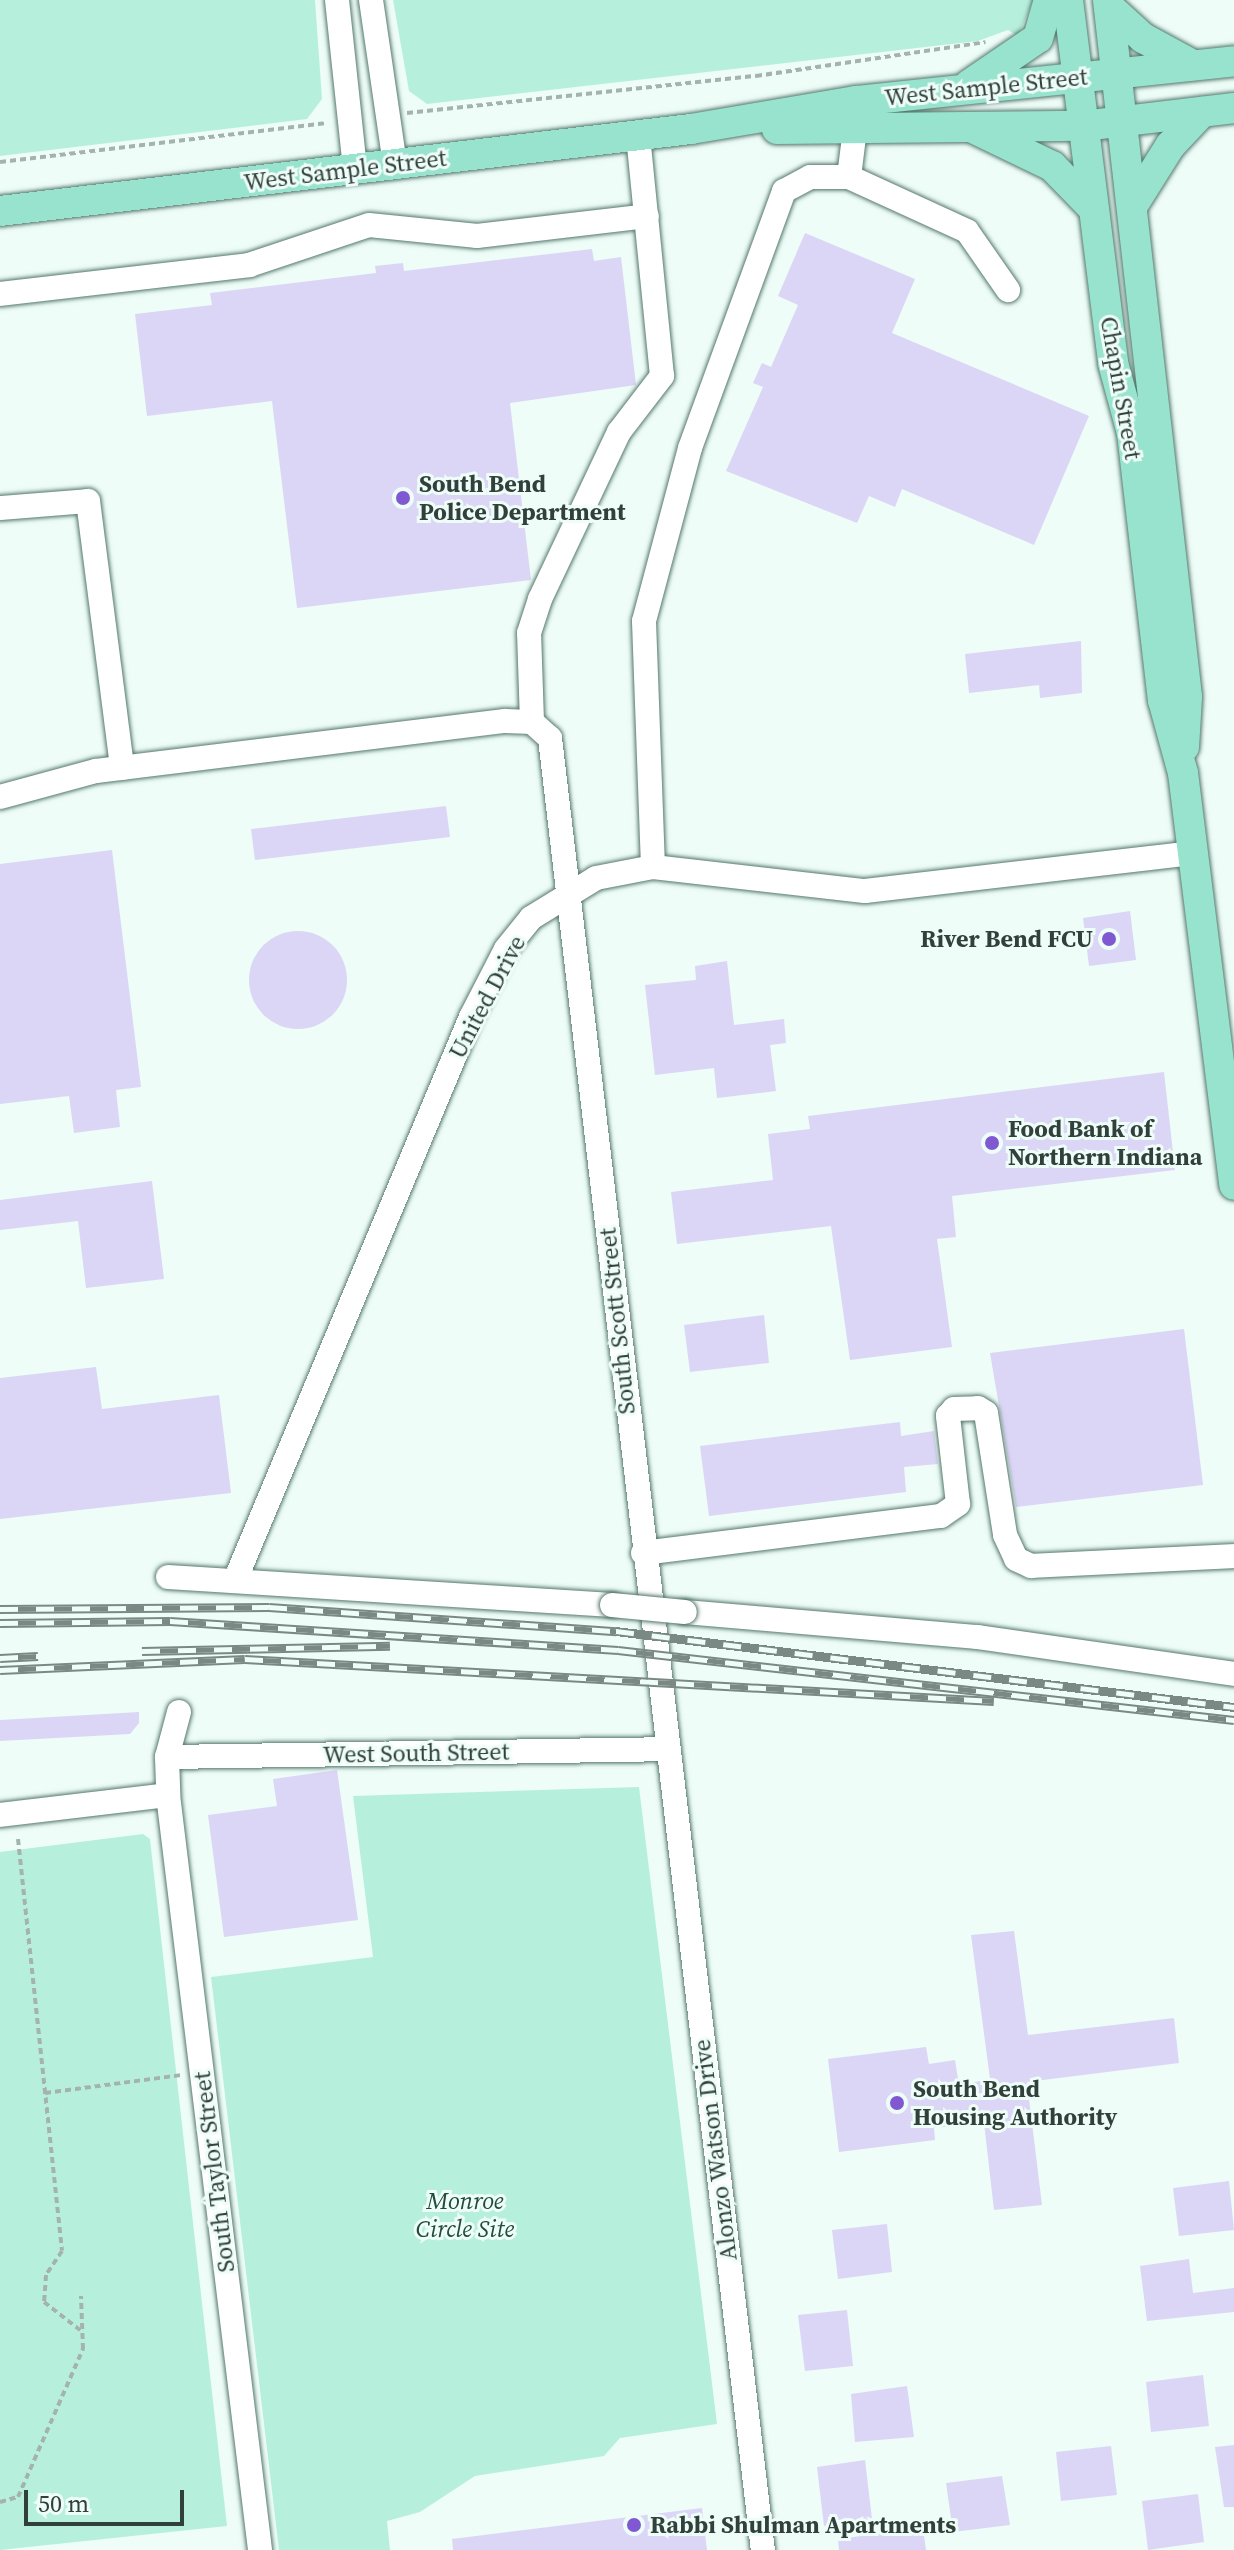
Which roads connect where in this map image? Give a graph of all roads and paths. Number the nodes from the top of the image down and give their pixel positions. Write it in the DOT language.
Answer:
graph roads {
  1 [pos="337,0"];
  2 [pos="371,0"];
  3 [pos="1049,0"];
  4 [pos="1068,0"];
  5 [pos="1108,4"];
  6 [pos="990,40"];
  7 [pos="1234,61"];
  8 [pos="1193,65"];
  9 [pos="1117,74"];
  10 [pos="1078,77"];
  11 [pos="965,89"];
  12 [pos="1234,108"];
  13 [pos="418,111"];
  14 [pos="1202,112"];
  15 [pos="1123,121"];
  16 [pos="319,123"];
  17 [pos="1083,126"];
  18 [pos="971,127"];
  19 [pos="691,129"];
  20 [pos="855,129"];
  21 [pos="638,135"];
  22 [pos="0,162"];
  23 [pos="395,164"];
  24 [pos="355,169"];
  25 [pos="849,177"];
  26 [pos="1133,205"];
  27 [pos="1093,208"];
  28 [pos="0,211"];
  29 [pos="647,216"];
  30 [pos="1008,290"];
  31 [pos="0,294"];
  32 [pos="0,508"];
  33 [pos="1175,698"];
  34 [pos="532,722"];
  35 [pos="122,768"];
  36 [pos="0,797"];
  37 [pos="1192,853"];
  38 [pos="653,867"];
  39 [pos="568,892"];
  40 [pos="1234,1185"];
  41 [pos="643,1553"];
  42 [pos="1234,1556"];
  43 [pos="239,1571"];
  44 [pos="168,1577"];
  45 [pos="1234,1674"];
  46 [pos="179,1712"];
  47 [pos="666,1749"];
  48 [pos="167,1757"];
  49 [pos="168,1795"];
  50 [pos="0,1815"];
  51 [pos="18,1839"];
  52 [pos="181,2075"];
  53 [pos="45,2093"];
  54 [pos="81,2296"];
  55 [pos="80,2330"];
  56 [pos="0,2502"];
  57 [pos="260,2550"];
  58 [pos="763,2550"];
  1 -- 24 [label="street"];
  2 -- 23 [label="street"];
  3 -- 11 [label="main road"];
  4 -- 10 [label="main road, Chapin Street"];
  5 -- 8 [label="main road"];
  5 -- 9 [label="main road, Chapin Street"];
  6 -- 13 [label="path"];
  7 -- 8 [label="main road, West Sample Street"];
  8 -- 9 [label="main road, West Sample Street"];
  9 -- 10 [label="main road, West Sample Street"];
  9 -- 15 [label="main road, Chapin Street"];
  10 -- 11 [label="main road, West Sample Street"];
  10 -- 17 [label="main road, Chapin Street"];
  11 -- 19 [label="main road, West Sample Street"];
  12 -- 14 [label="main road, West Sample Street"];
  14 -- 15 [label="main road, West Sample Street"];
  14 -- 26 [label="main road"];
  15 -- 17 [label="main road, West Sample Street"];
  15 -- 26 [label="main road, Chapin Street"];
  16 -- 22 [label="path"];
  17 -- 18 [label="main road, West Sample Street"];
  17 -- 27 [label="main road, Chapin Street"];
  18 -- 20 [label="main road, West Sample Street"];
  18 -- 27 [label="main road"];
  19 -- 20 [label="main road, West Sample Street"];
  19 -- 21 [label="main road, West Sample Street"];
  20 -- 25 [label="street"];
  21 -- 23 [label="main road, West Sample Street"];
  21 -- 29 [label="street"];
  23 -- 24 [label="main road, West Sample Street"];
  24 -- 28 [label="main road, West Sample Street"];
  25 -- 30 [label="street"];
  25 -- 38 [label="street"];
  26 -- 33 [label="main road, Chapin Street"];
  27 -- 33 [label="main road, Chapin Street"];
  29 -- 31 [label="street"];
  29 -- 34 [label="street"];
  32 -- 35 [label="street"];
  33 -- 37 [label="main road, Chapin Street"];
  34 -- 35 [label="street"];
  34 -- 39 [label="street, South Scott Street"];
  35 -- 36 [label="street"];
  37 -- 38 [label="street, United Drive"];
  37 -- 40 [label="main road, Chapin Street"];
  38 -- 39 [label="street, United Drive"];
  39 -- 41 [label="street, South Scott Street"];
  39 -- 43 [label="street, United Drive"];
  41 -- 42 [label="street"];
  41 -- 47 [label="street, South Scott Street"];
  44 -- 45 [label="street, bridge"];
  46 -- 48 [label="street"];
  47 -- 48 [label="street, West South Street"];
  47 -- 58 [label="street, Alonzo Watson Drive"];
  48 -- 49 [label="street"];
  49 -- 50 [label="street"];
  49 -- 57 [label="street, South Taylor Street"];
  51 -- 53 [label="path"];
  52 -- 53 [label="path"];
  53 -- 55 [label="path"];
  54 -- 55 [label="path"];
  55 -- 56 [label="path"];
}
